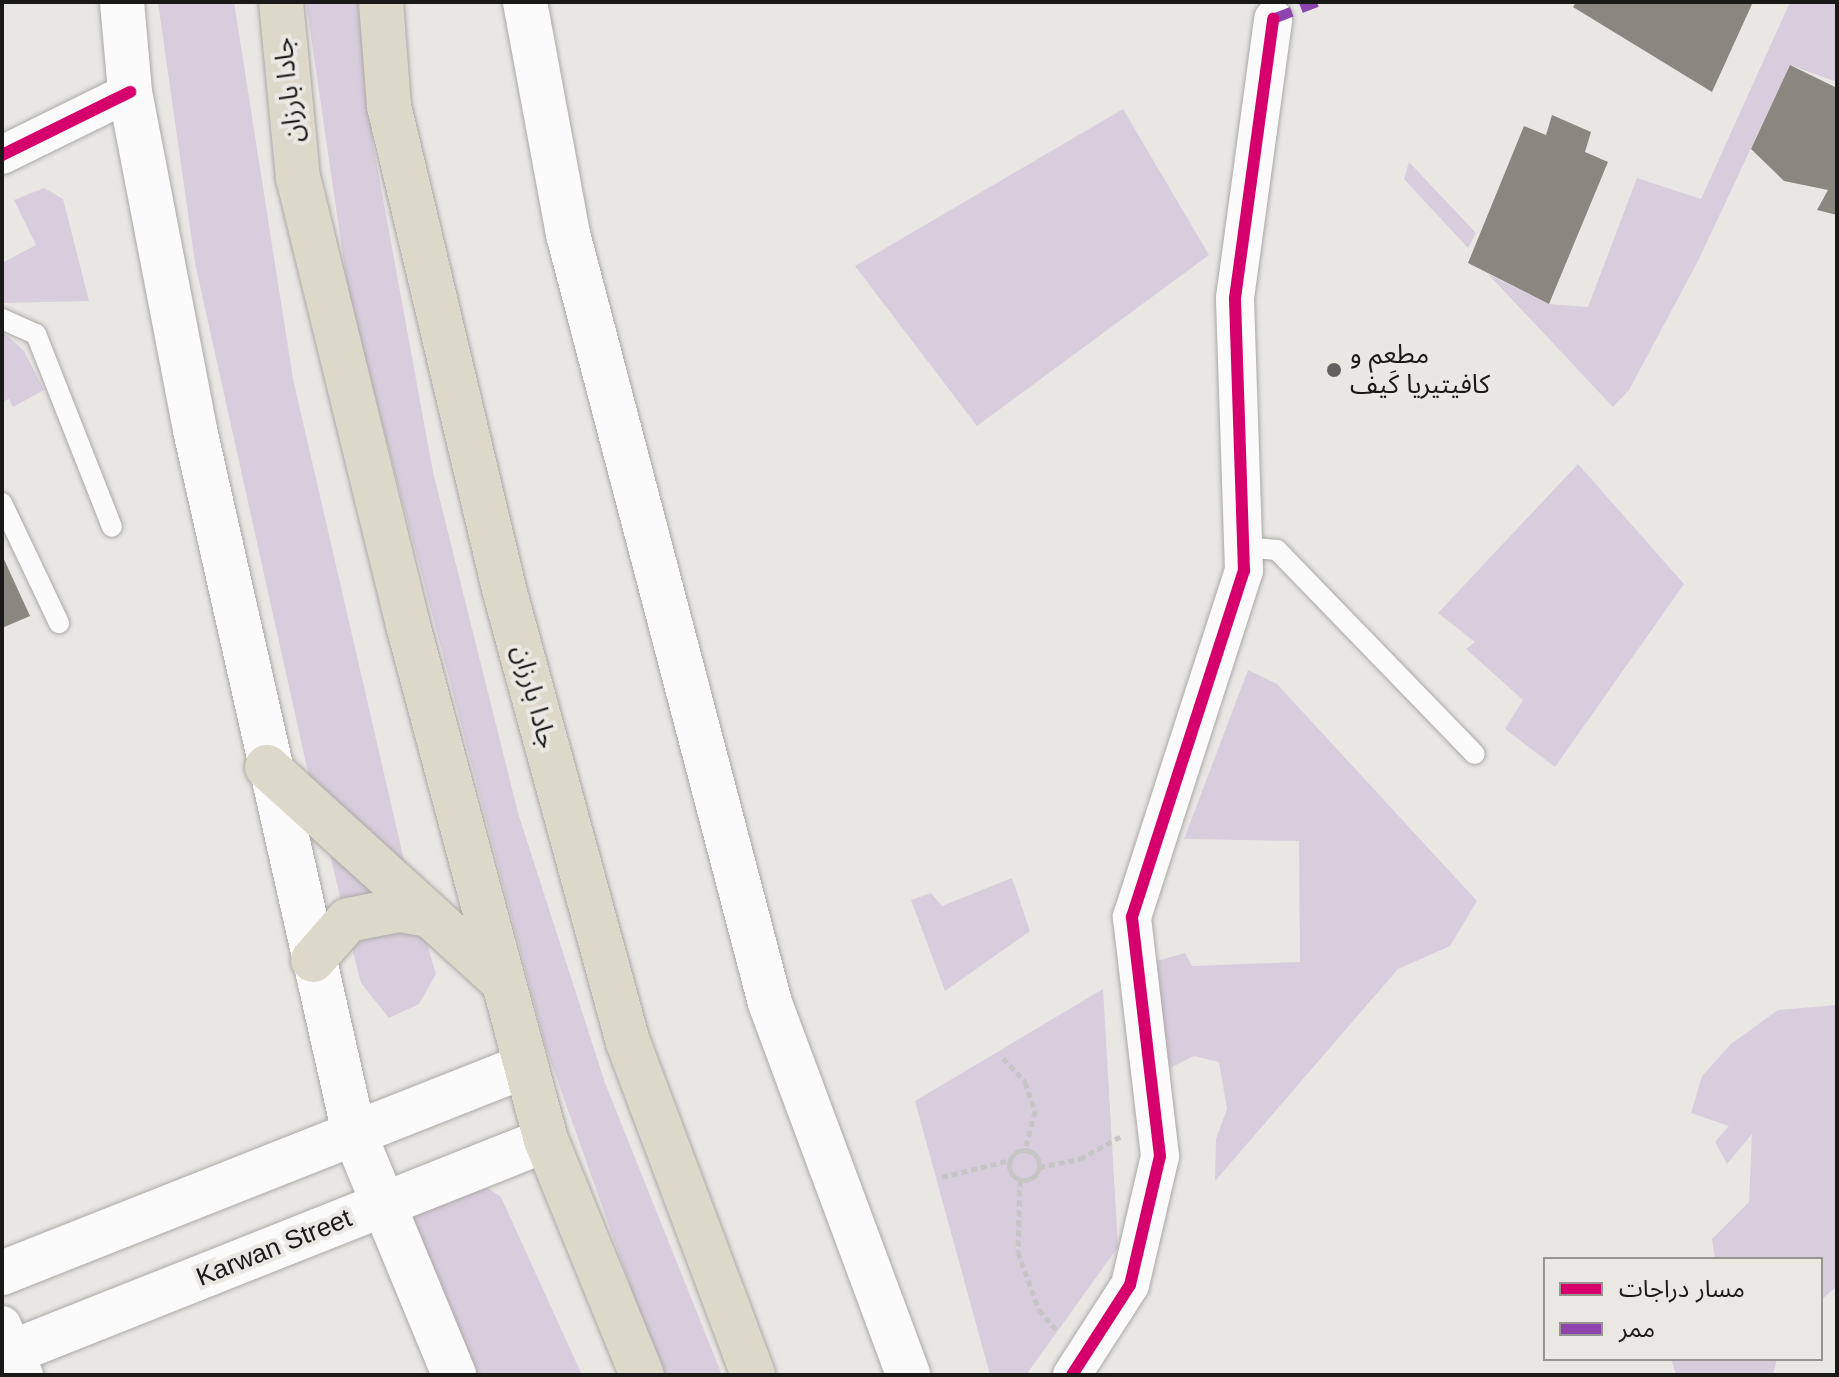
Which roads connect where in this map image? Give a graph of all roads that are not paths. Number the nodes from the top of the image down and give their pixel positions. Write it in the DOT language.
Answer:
graph roads {
  1 [pos="122,2"];
  2 [pos="281,2"];
  3 [pos="381,2"];
  4 [pos="525,2"];
  5 [pos="1273,19"];
  6 [pos="130,92"];
  7 [pos="2,155"];
  8 [pos="2,319"];
  9 [pos="2,503"];
  10 [pos="112,527"];
  11 [pos="1243,547"];
  12 [pos="59,623"];
  13 [pos="1475,754"];
  14 [pos="267,767"];
  15 [pos="428,915"];
  16 [pos="313,960"];
  17 [pos="502,981"];
  18 [pos="525,1066"];
  19 [pos="354,1133"];
  20 [pos="546,1140"];
  21 [pos="382,1204"];
  22 [pos="2,1273"];
  23 [pos="10,1352"];
  24 [pos="1078,1366"];
  25 [pos="454,1375"];
  26 [pos="642,1375"];
  27 [pos="753,1375"];
  28 [pos="908,1375"];
  1 -- 6 [label="main road"];
  2 -- 17 [label="highway, جادا بارزان"];
  3 -- 27 [label="highway, جادا بارزان"];
  4 -- 28 [label="main road"];
  5 -- 11 [label="street"];
  6 -- 7 [label="street"];
  6 -- 14 [label="main road"];
  8 -- 10 [label="lane"];
  9 -- 12 [label="lane"];
  11 -- 13 [label="lane"];
  11 -- 24 [label="street"];
  14 -- 15 [label="highway"];
  14 -- 16 [label="main road"];
  15 -- 16 [label="highway"];
  15 -- 17 [label="highway"];
  16 -- 19 [label="main road"];
  17 -- 18 [label="highway, جادا بارزان"];
  18 -- 19 [label="main road"];
  18 -- 20 [label="highway, جادا بارزان"];
  19 -- 21 [label="main road"];
  19 -- 22 [label="main road"];
  20 -- 21 [label="main road, Karwan Street"];
  20 -- 26 [label="highway, جادا بارزان"];
  21 -- 23 [label="main road, Karwan Street"];
  21 -- 25 [label="main road"];
}
